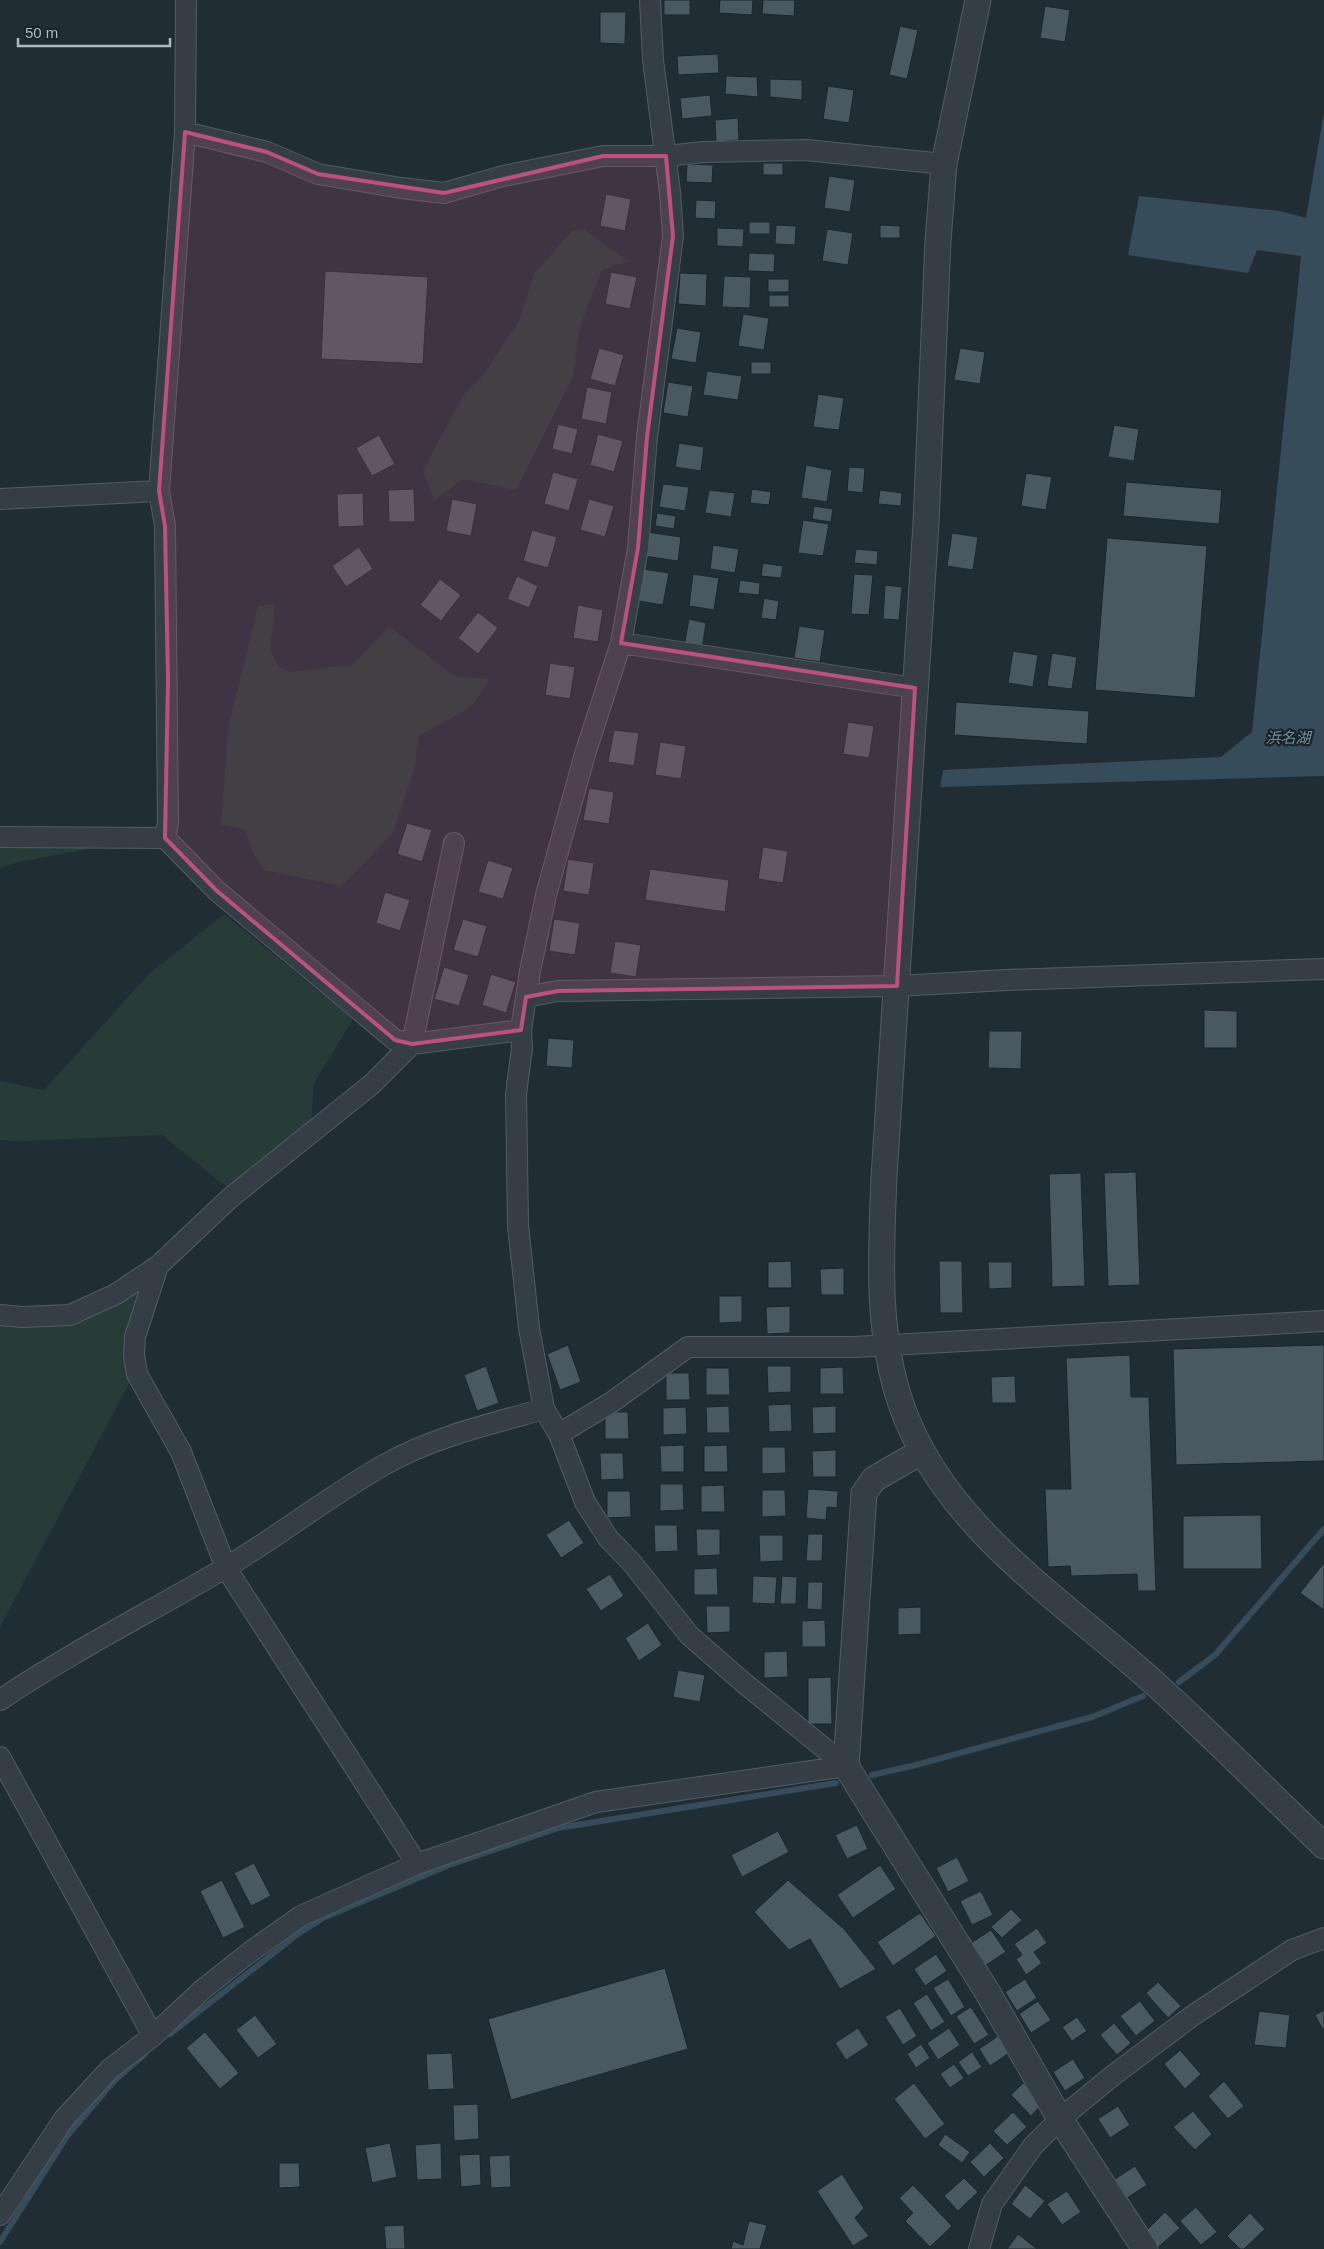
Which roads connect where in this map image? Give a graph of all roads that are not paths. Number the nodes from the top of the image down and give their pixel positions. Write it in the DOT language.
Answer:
graph roads {
  1 [pos="186,0"];
  2 [pos="650,0"];
  3 [pos="978,0"];
  4 [pos="185,132"];
  5 [pos="666,156"];
  6 [pos="944,164"];
  7 [pos="159,492"];
  8 [pos="0,499"];
  9 [pos="621,643"];
  10 [pos="915,688"];
  11 [pos="0,837"];
  12 [pos="165,838"];
  13 [pos="454,844"];
  14 [pos="1324,970"];
  15 [pos="897,986"];
  16 [pos="526,997"];
  17 [pos="521,1030"];
  18 [pos="412,1044"];
  19 [pos="158,1266"];
  20 [pos="0,1315"];
  21 [pos="1324,1321"];
  22 [pos="885,1345"];
  23 [pos="544,1410"];
  24 [pos="559,1434"];
  25 [pos="921,1452"];
  26 [pos="226,1568"];
  27 [pos="0,1700"];
  28 [pos="0,1757"];
  29 [pos="846,1766"];
  30 [pos="1324,1846"];
  31 [pos="416,1864"];
  32 [pos="1324,1938"];
  33 [pos="153,2036"];
  34 [pos="1060,2119"];
  35 [pos="0,2215"];
  36 [pos="979,2249"];
  37 [pos="1145,2249"];
  1 -- 4 [label="street"];
  2 -- 5 [label="street"];
  3 -- 6 [label="street"];
  4 -- 5 [label="street"];
  4 -- 7 [label="street"];
  5 -- 6 [label="street"];
  5 -- 9 [label="street"];
  6 -- 10 [label="street"];
  7 -- 8 [label="street"];
  7 -- 12 [label="street"];
  9 -- 10 [label="street"];
  9 -- 16 [label="street"];
  10 -- 15 [label="street"];
  11 -- 12 [label="street"];
  12 -- 18 [label="street"];
  13 -- 18 [label="street"];
  14 -- 15 [label="street"];
  15 -- 16 [label="street"];
  15 -- 22 [label="street"];
  16 -- 17 [label="street"];
  17 -- 18 [label="street"];
  17 -- 23 [label="street"];
  18 -- 19 [label="street"];
  19 -- 20 [label="street"];
  19 -- 26 [label="street"];
  21 -- 22 [label="street"];
  22 -- 24 [label="street"];
  22 -- 25 [label="street"];
  23 -- 24 [label="street"];
  23 -- 26 [label="street"];
  24 -- 29 [label="street"];
  25 -- 29 [label="street"];
  25 -- 30 [label="street"];
  26 -- 27 [label="street"];
  26 -- 31 [label="street"];
  28 -- 33 [label="street"];
  29 -- 31 [label="street"];
  29 -- 34 [label="street"];
  31 -- 33 [label="street"];
  32 -- 34 [label="street"];
  33 -- 35 [label="street"];
  34 -- 36 [label="street"];
  34 -- 37 [label="street"];
}
